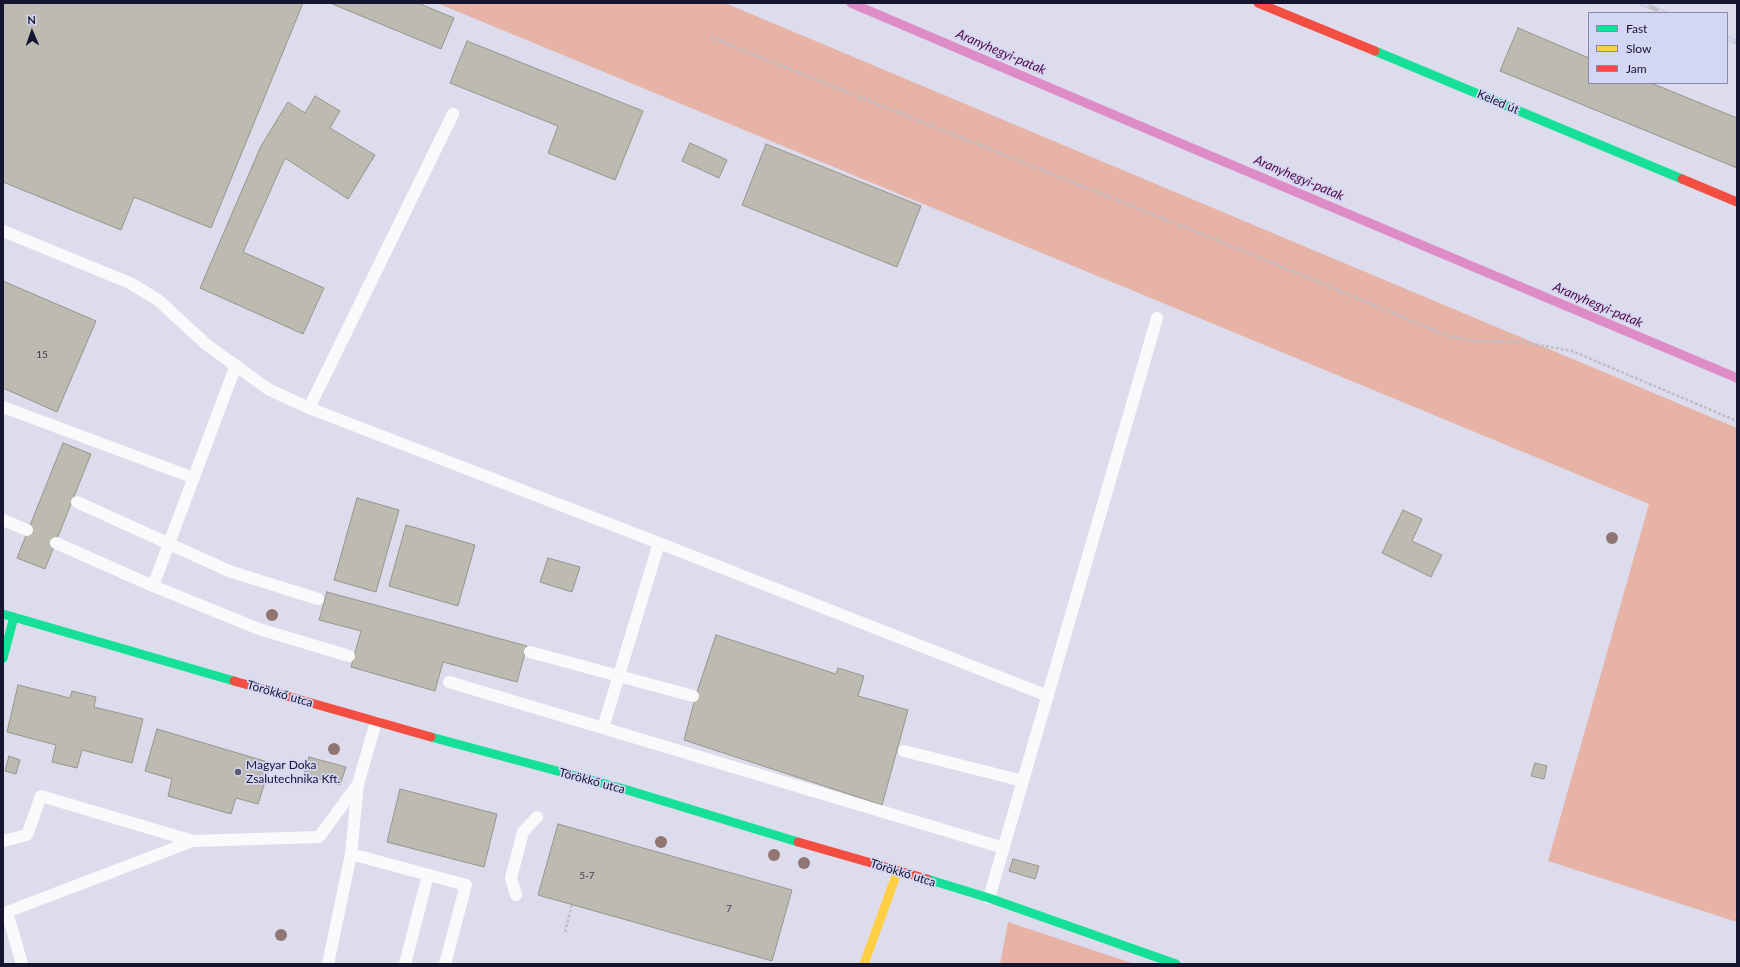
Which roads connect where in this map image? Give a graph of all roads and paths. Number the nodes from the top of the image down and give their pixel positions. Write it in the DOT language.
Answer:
graph roads {
  1 [pos="1258,3"];
  2 [pos="710,37"];
  3 [pos="453,114"];
  4 [pos="1737,202"];
  5 [pos="3,231"];
  6 [pos="1157,318"];
  7 [pos="236,365"];
  8 [pos="3,407"];
  9 [pos="309,408"];
  10 [pos="1737,420"];
  11 [pos="194,478"];
  12 [pos="77,502"];
  13 [pos="3,520"];
  14 [pos="27,530"];
  15 [pos="56,543"];
  16 [pos="659,543"];
  17 [pos="169,545"];
  18 [pos="153,586"];
  19 [pos="318,600"];
  20 [pos="3,614"];
  21 [pos="14,617"];
  22 [pos="530,652"];
  23 [pos="349,656"];
  24 [pos="3,658"];
  25 [pos="620,676"];
  26 [pos="449,682"];
  27 [pos="694,696"];
  28 [pos="1048,696"];
  29 [pos="376,722"];
  30 [pos="603,728"];
  31 [pos="904,751"];
  32 [pos="1023,781"];
  33 [pos="358,784"];
  34 [pos="537,817"];
  35 [pos="193,841"];
  36 [pos="3,842"];
  37 [pos="1004,848"];
  38 [pos="351,854"];
  39 [pos="898,870"];
  40 [pos="428,875"];
  41 [pos="516,895"];
  42 [pos="989,898"];
  43 [pos="572,905"];
  44 [pos="5,911"];
  45 [pos="565,932"];
  46 [pos="22,964"];
  47 [pos="328,964"];
  48 [pos="405,964"];
  49 [pos="445,964"];
  50 [pos="864,964"];
  51 [pos="1176,964"];
  1 -- 4 [label="street, Keled út"];
  2 -- 10 [label="path"];
  3 -- 9 [label="lane"];
  5 -- 7 [label="lane"];
  6 -- 28 [label="lane"];
  7 -- 9 [label="lane"];
  7 -- 11 [label="lane"];
  8 -- 11 [label="lane"];
  9 -- 16 [label="lane"];
  11 -- 17 [label="lane"];
  12 -- 17 [label="lane"];
  13 -- 14 [label="lane"];
  15 -- 18 [label="lane"];
  16 -- 25 [label="lane"];
  16 -- 28 [label="lane"];
  17 -- 18 [label="lane"];
  17 -- 19 [label="lane"];
  18 -- 23 [label="lane"];
  20 -- 21 [label="street, Törökkő utca"];
  21 -- 24 [label="street"];
  21 -- 29 [label="street, Törökkő utca"];
  22 -- 25 [label="lane"];
  25 -- 27 [label="lane"];
  25 -- 30 [label="lane"];
  26 -- 30 [label="lane"];
  28 -- 32 [label="lane"];
  29 -- 33 [label="lane"];
  29 -- 39 [label="street, Törökkő utca"];
  30 -- 37 [label="lane"];
  31 -- 32 [label="lane"];
  32 -- 37 [label="lane"];
  33 -- 35 [label="lane"];
  33 -- 38 [label="lane"];
  34 -- 41 [label="lane"];
  35 -- 36 [label="lane"];
  35 -- 44 [label="lane"];
  37 -- 42 [label="lane"];
  38 -- 40 [label="lane"];
  38 -- 47 [label="lane"];
  39 -- 42 [label="street, Törökkő utca"];
  39 -- 50 [label="street"];
  40 -- 48 [label="lane"];
  40 -- 49 [label="lane"];
  42 -- 51 [label="street, Törökkő utca"];
  43 -- 45 [label="path"];
  44 -- 46 [label="lane"];
}
